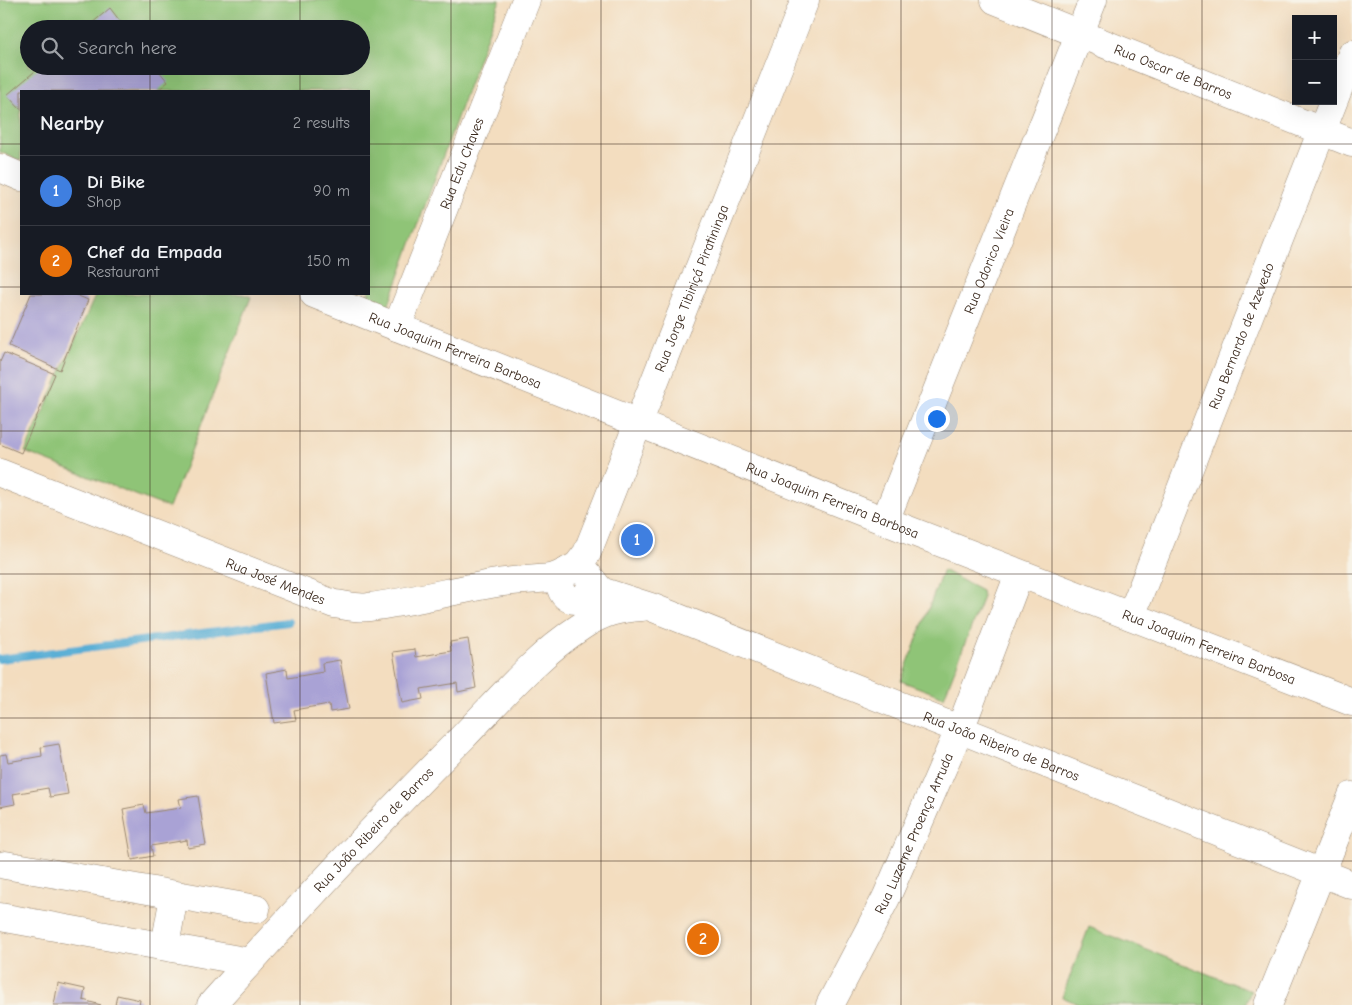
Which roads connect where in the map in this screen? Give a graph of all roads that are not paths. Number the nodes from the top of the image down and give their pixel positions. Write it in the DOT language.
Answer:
graph roads {
  1 [pos="526,0"];
  2 [pos="805,0"];
  3 [pos="995,0"];
  4 [pos="1092,0"];
  5 [pos="1079,33"];
  6 [pos="1352,54"];
  7 [pos="1322,131"];
  8 [pos="1352,143"];
  9 [pos="0,168"];
  10 [pos="20,177"];
  11 [pos="317,295"];
  12 [pos="397,326"];
  13 [pos="638,423"];
  14 [pos="0,473"];
  15 [pos="885,521"];
  16 [pos="1019,574"];
  17 [pos="571,576"];
  18 [pos="651,607"];
  19 [pos="1131,616"];
  20 [pos="540,660"];
  21 [pos="1352,702"];
  22 [pos="959,730"];
  23 [pos="1352,796"];
  24 [pos="5,865"];
  25 [pos="1320,873"];
  26 [pos="1352,885"];
  27 [pos="174,896"];
  28 [pos="256,909"];
  29 [pos="0,917"];
  30 [pos="164,946"];
  31 [pos="250,962"];
  32 [pos="211,1005"];
  33 [pos="830,1005"];
  34 [pos="1268,1005"];
  1 -- 12 [label="street, Rua Edu Chaves"];
  2 -- 13 [label="street, Rua Jorge Tibiriçá Piratininga"];
  3 -- 5 [label="street, Rua Oscar de Barros"];
  4 -- 5 [label="street, Rua Odorico Vieira"];
  5 -- 7 [label="street, Rua Oscar de Barros"];
  5 -- 15 [label="street, Rua Odorico Vieira"];
  6 -- 7 [label="street, Rua Bernardo de Azevedo"];
  7 -- 8 [label="street, Rua Oscar de Barros"];
  7 -- 19 [label="street, Rua Bernardo de Azevedo"];
  9 -- 10 [label="street"];
  11 -- 12 [label="street, Rua Joaquim Ferreira Barbosa"];
  12 -- 13 [label="street, Rua Joaquim Ferreira Barbosa"];
  13 -- 15 [label="street, Rua Joaquim Ferreira Barbosa"];
  13 -- 17 [label="street, Rua Jorge Tibiriçá Piratininga"];
  14 -- 17 [label="street, Rua José Mendes"];
  15 -- 16 [label="street, Rua Joaquim Ferreira Barbosa"];
  16 -- 19 [label="street, Rua Joaquim Ferreira Barbosa"];
  16 -- 22 [label="street, Rua Luzerne Proença Arruda"];
  17 -- 18 [label="street, Rua João Ribeiro de Barros"];
  17 -- 20 [label="street, Rua João Ribeiro de Barros"];
  18 -- 20 [label="street, Rua João Ribeiro de Barros"];
  18 -- 22 [label="street, Rua João Ribeiro de Barros"];
  19 -- 21 [label="street, Rua Joaquim Ferreira Barbosa"];
  20 -- 31 [label="street, Rua João Ribeiro de Barros"];
  22 -- 25 [label="street, Rua João Ribeiro de Barros"];
  22 -- 33 [label="street, Rua Luzerne Proença Arruda"];
  23 -- 25 [label="street"];
  24 -- 27 [label="street"];
  25 -- 26 [label="street, Rua João Ribeiro de Barros"];
  25 -- 34 [label="street"];
  27 -- 28 [label="street"];
  27 -- 30 [label="street"];
  29 -- 30 [label="street"];
  30 -- 31 [label="street"];
  31 -- 32 [label="street, Rua João Ribeiro de Barros"];
}
